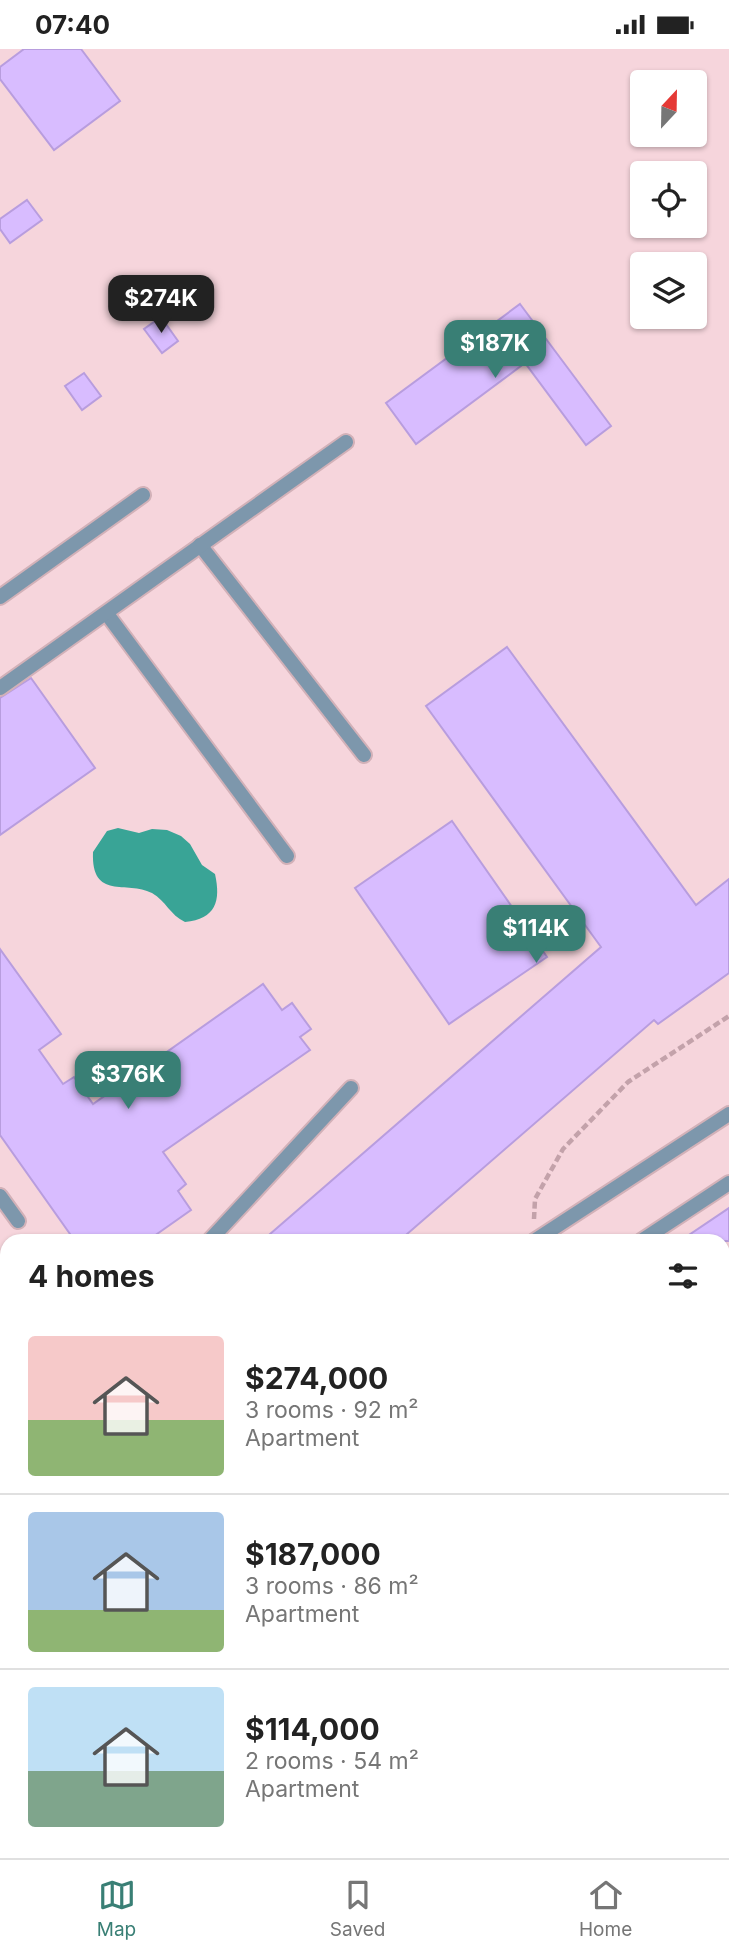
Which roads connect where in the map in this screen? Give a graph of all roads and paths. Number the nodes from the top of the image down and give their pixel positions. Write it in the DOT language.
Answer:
graph roads {
  1 [pos="346,442"];
  2 [pos="143,495"];
  3 [pos="200,545"];
  4 [pos="0,597"];
  5 [pos="107,614"];
  6 [pos="0,688"];
  7 [pos="364,755"];
  8 [pos="287,856"];
  9 [pos="729,1016"];
  10 [pos="351,1088"];
  11 [pos="729,1114"];
  12 [pos="729,1184"];
  13 [pos="0,1196"];
  14 [pos="18,1221"];
  15 [pos="215,1234"];
  16 [pos="534,1234"];
  17 [pos="652,1234"];
  1 -- 3 [label="street"];
  2 -- 4 [label="street"];
  3 -- 5 [label="street"];
  3 -- 7 [label="street"];
  5 -- 6 [label="street"];
  5 -- 8 [label="street"];
  9 -- 16 [label="path"];
  10 -- 15 [label="street"];
  11 -- 16 [label="street"];
  12 -- 17 [label="street"];
  13 -- 14 [label="street"];
}
